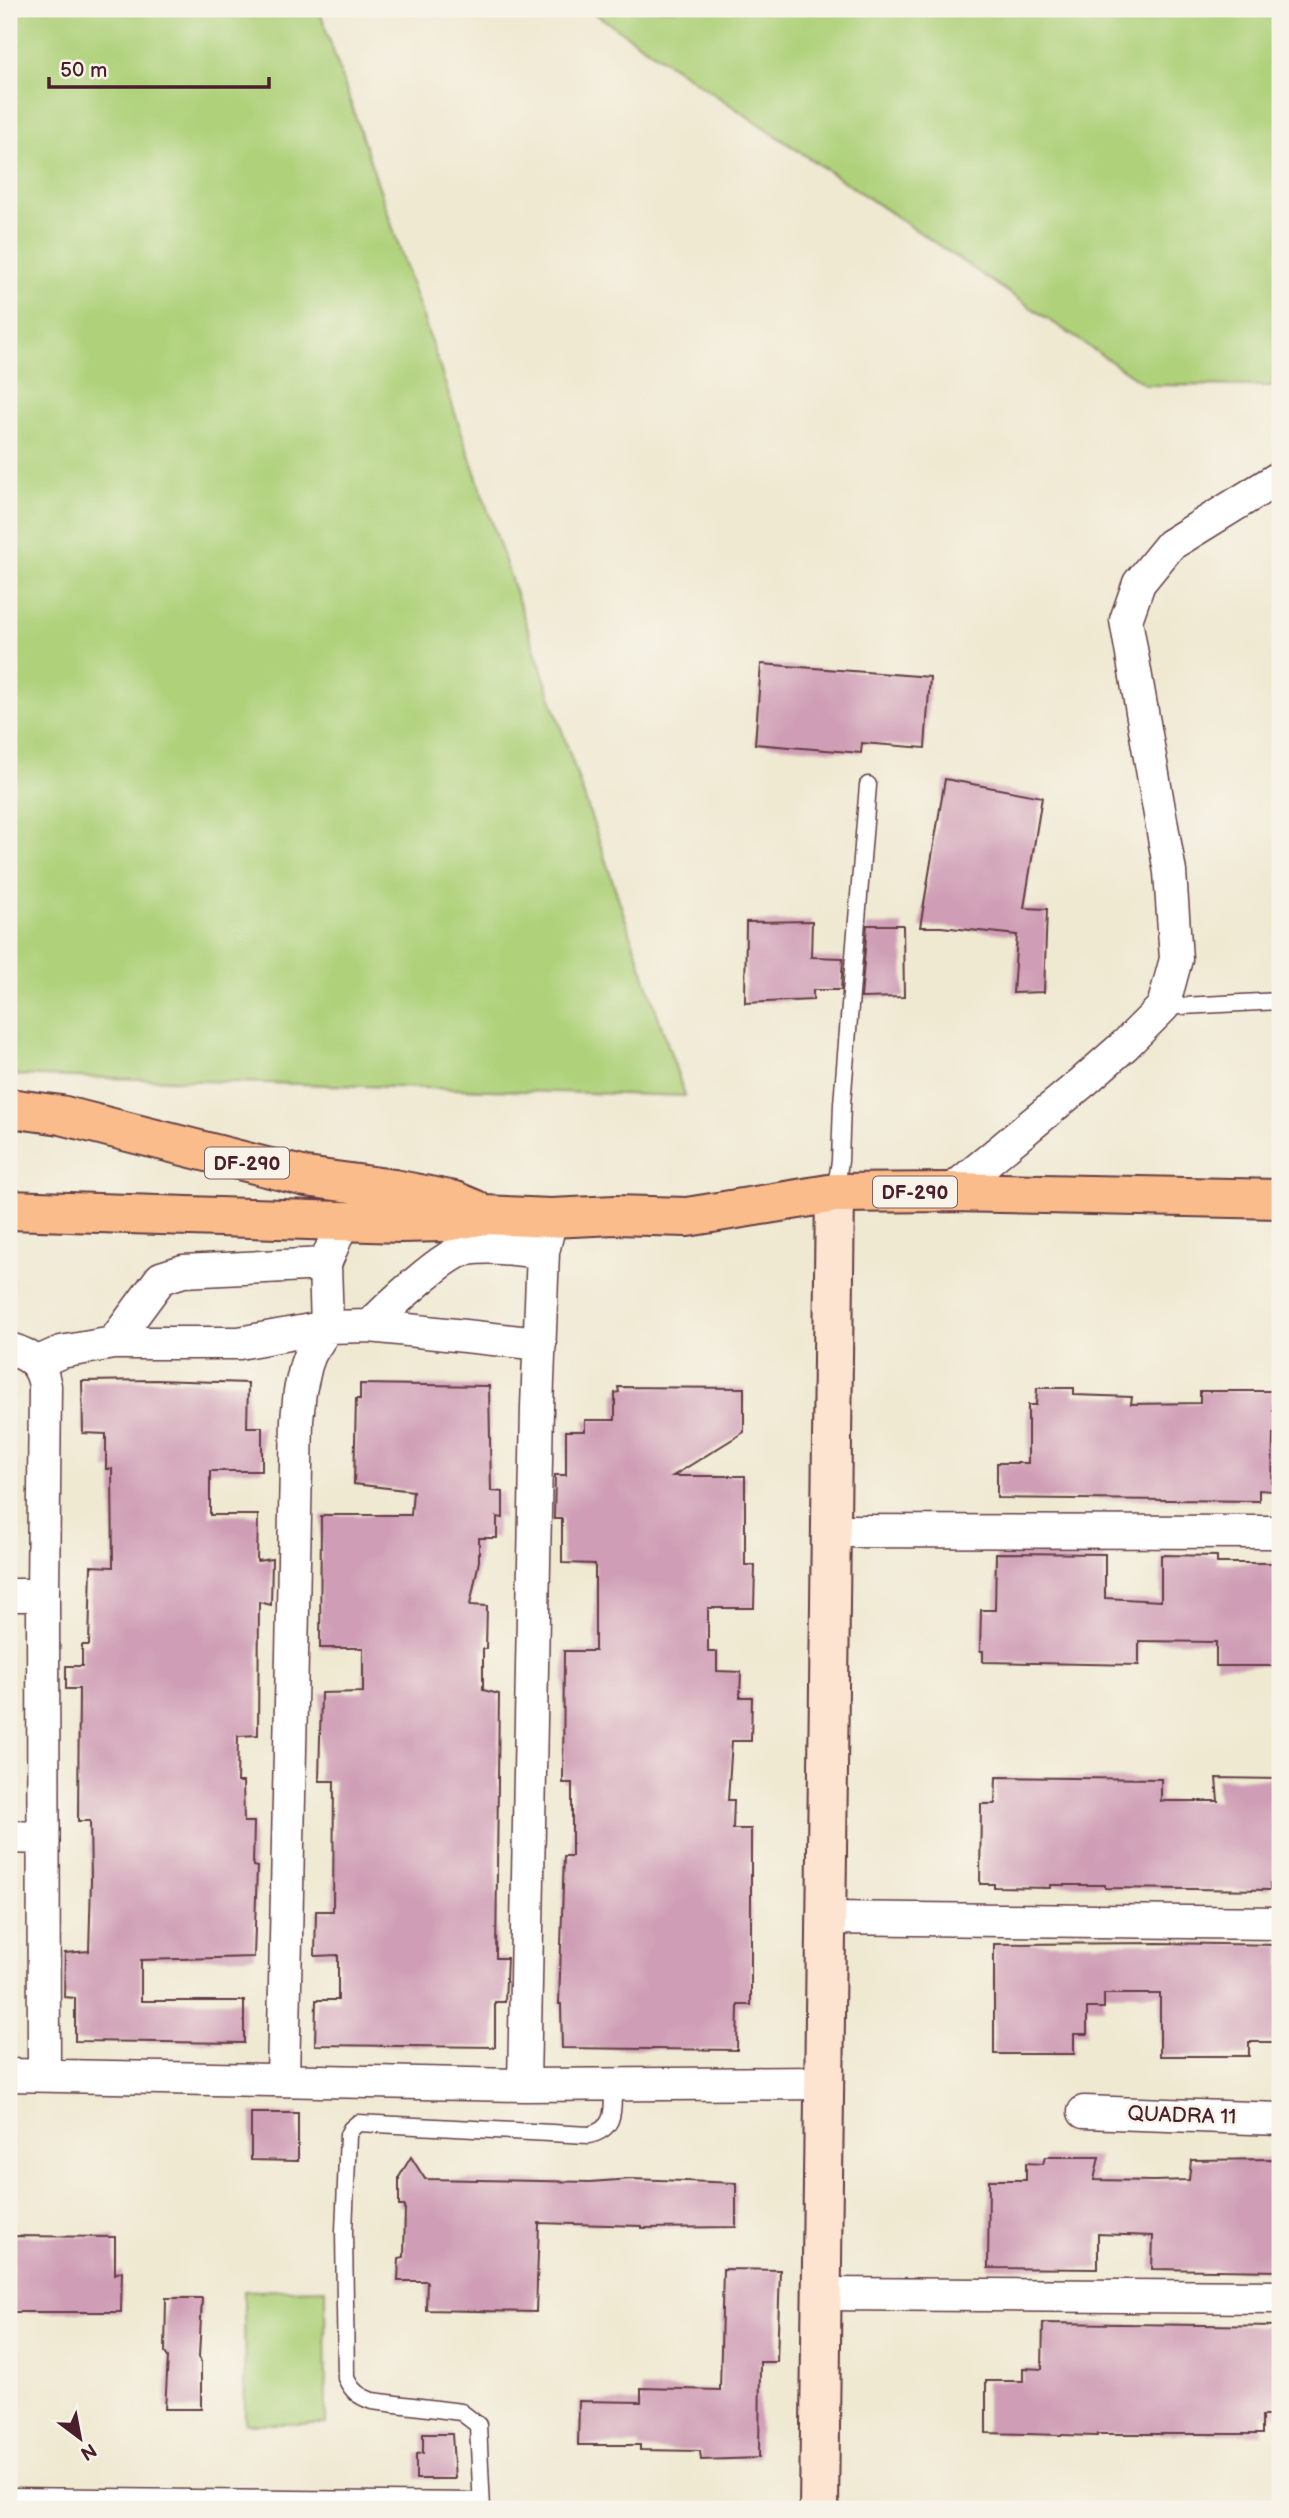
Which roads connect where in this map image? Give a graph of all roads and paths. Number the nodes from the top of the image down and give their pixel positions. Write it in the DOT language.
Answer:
graph roads {
  1 [pos="1280,477"];
  2 [pos="868,785"];
  3 [pos="1280,1001"];
  4 [pos="1163,1007"];
  5 [pos="9,1108"];
  6 [pos="950,1192"];
  7 [pos="835,1193"];
  8 [pos="1280,1199"];
  9 [pos="9,1210"];
  10 [pos="485,1215"];
  11 [pos="343,1221"];
  12 [pos="547,1235"];
  13 [pos="325,1264"];
  14 [pos="370,1326"];
  15 [pos="327,1327"];
  16 [pos="113,1343"];
  17 [pos="540,1344"];
  18 [pos="22,1356"];
  19 [pos="829,1531"];
  20 [pos="1280,1532"];
  21 [pos="9,1595"];
  22 [pos="43,1595"];
  23 [pos="9,1837"];
  24 [pos="43,1838"];
  25 [pos="826,1918"];
  26 [pos="1280,1923"];
  27 [pos="9,2075"];
  28 [pos="44,2075"];
  29 [pos="283,2079"];
  30 [pos="613,2083"];
  31 [pos="824,2083"];
  32 [pos="524,2085"];
  33 [pos="1084,2112"];
  34 [pos="1280,2119"];
  35 [pos="824,2294"];
  36 [pos="1280,2297"];
  37 [pos="9,2504"];
  38 [pos="43,2507"];
  39 [pos="285,2508"];
  40 [pos="473,2509"];
  41 [pos="482,2509"];
  42 [pos="819,2509"];
  1 -- 4 [label="street"];
  2 -- 7 [label="lane"];
  3 -- 4 [label="lane"];
  4 -- 6 [label="street"];
  5 -- 10 [label="highway, DF-290"];
  6 -- 7 [label="highway, DF-290"];
  6 -- 8 [label="highway, DF-290"];
  7 -- 12 [label="highway, DF-290"];
  7 -- 19 [label="street"];
  9 -- 11 [label="highway, DF-290"];
  10 -- 11 [label="highway, DF-290"];
  10 -- 12 [label="highway, DF-290"];
  11 -- 13 [label="street"];
  12 -- 14 [label="street"];
  12 -- 17 [label="street"];
  13 -- 15 [label="street"];
  13 -- 16 [label="street"];
  14 -- 15 [label="street"];
  14 -- 17 [label="street"];
  15 -- 16 [label="street"];
  15 -- 29 [label="street"];
  16 -- 18 [label="street"];
  17 -- 32 [label="street"];
  18 -- 22 [label="street"];
  19 -- 20 [label="street"];
  19 -- 25 [label="street"];
  21 -- 22 [label="street"];
  22 -- 24 [label="street"];
  23 -- 24 [label="street"];
  24 -- 28 [label="street"];
  25 -- 26 [label="street"];
  25 -- 31 [label="street"];
  27 -- 28 [label="street"];
  28 -- 29 [label="street"];
  29 -- 32 [label="street"];
  30 -- 31 [label="street"];
  30 -- 32 [label="street"];
  30 -- 41 [label="lane"];
  31 -- 35 [label="street"];
  33 -- 34 [label="street, QUADRA 11"];
  35 -- 36 [label="street"];
  35 -- 42 [label="street"];
  37 -- 38 [label="street"];
  38 -- 39 [label="street"];
  39 -- 40 [label="street"];
}
